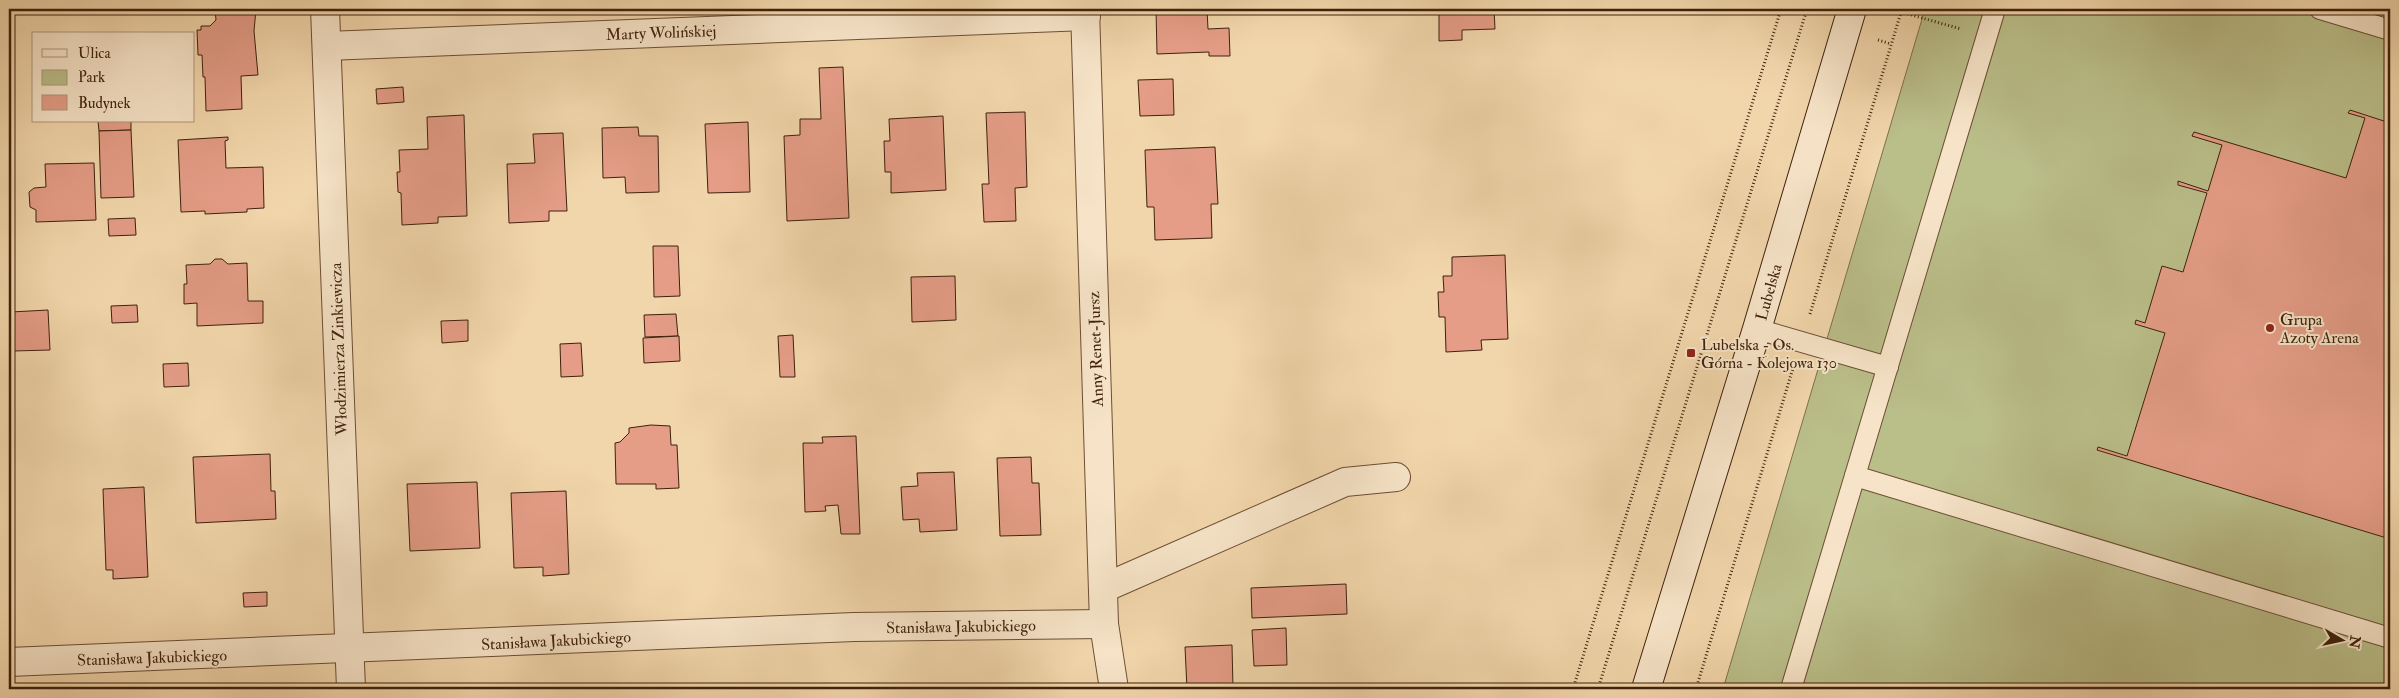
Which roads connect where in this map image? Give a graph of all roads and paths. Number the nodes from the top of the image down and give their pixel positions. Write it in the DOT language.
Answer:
graph roads {
  1 [pos="325,9"];
  2 [pos="1781,9"];
  3 [pos="1807,9"];
  4 [pos="1852,9"];
  5 [pos="1995,9"];
  6 [pos="2320,9"];
  7 [pos="1085,12"];
  8 [pos="1901,12"];
  9 [pos="2390,30"];
  10 [pos="1987,37"];
  11 [pos="327,46"];
  12 [pos="1757,329"];
  13 [pos="1888,367"];
  14 [pos="1855,476"];
  15 [pos="1396,477"];
  16 [pos="1104,588"];
  17 [pos="1104,624"];
  18 [pos="2390,638"];
  19 [pos="349,649"];
  20 [pos="9,662"];
  21 [pos="350,689"];
  22 [pos="1114,689"];
  23 [pos="1573,689"];
  24 [pos="1598,689"];
  25 [pos="1646,689"];
  26 [pos="1792,689"];
  1 -- 11 [label="street, Włodzimierza Zinkiewicza"];
  2 -- 23 [label="path"];
  3 -- 24 [label="path"];
  4 -- 12 [label="street, Lubelska"];
  5 -- 10 [label="lane"];
  6 -- 9 [label="lane"];
  7 -- 11 [label="street, Marty Wolińskiej"];
  7 -- 16 [label="street, Anny Renet-Jursz"];
  8 -- 10 [label="path"];
  10 -- 13 [label="lane"];
  11 -- 19 [label="street, Włodzimierza Zinkiewicza"];
  12 -- 13 [label="lane"];
  12 -- 25 [label="street, Lubelska"];
  13 -- 14 [label="lane"];
  14 -- 18 [label="lane"];
  14 -- 26 [label="lane"];
  15 -- 16 [label="street"];
  16 -- 17 [label="street, Anny Renet-Jursz"];
  17 -- 19 [label="street, Stanisława Jakubickiego"];
  17 -- 22 [label="street, Anny Renet-Jursz"];
  19 -- 20 [label="street, Stanisława Jakubickiego"];
  19 -- 21 [label="street, Włodzimierza Zinkiewicza"];
}
